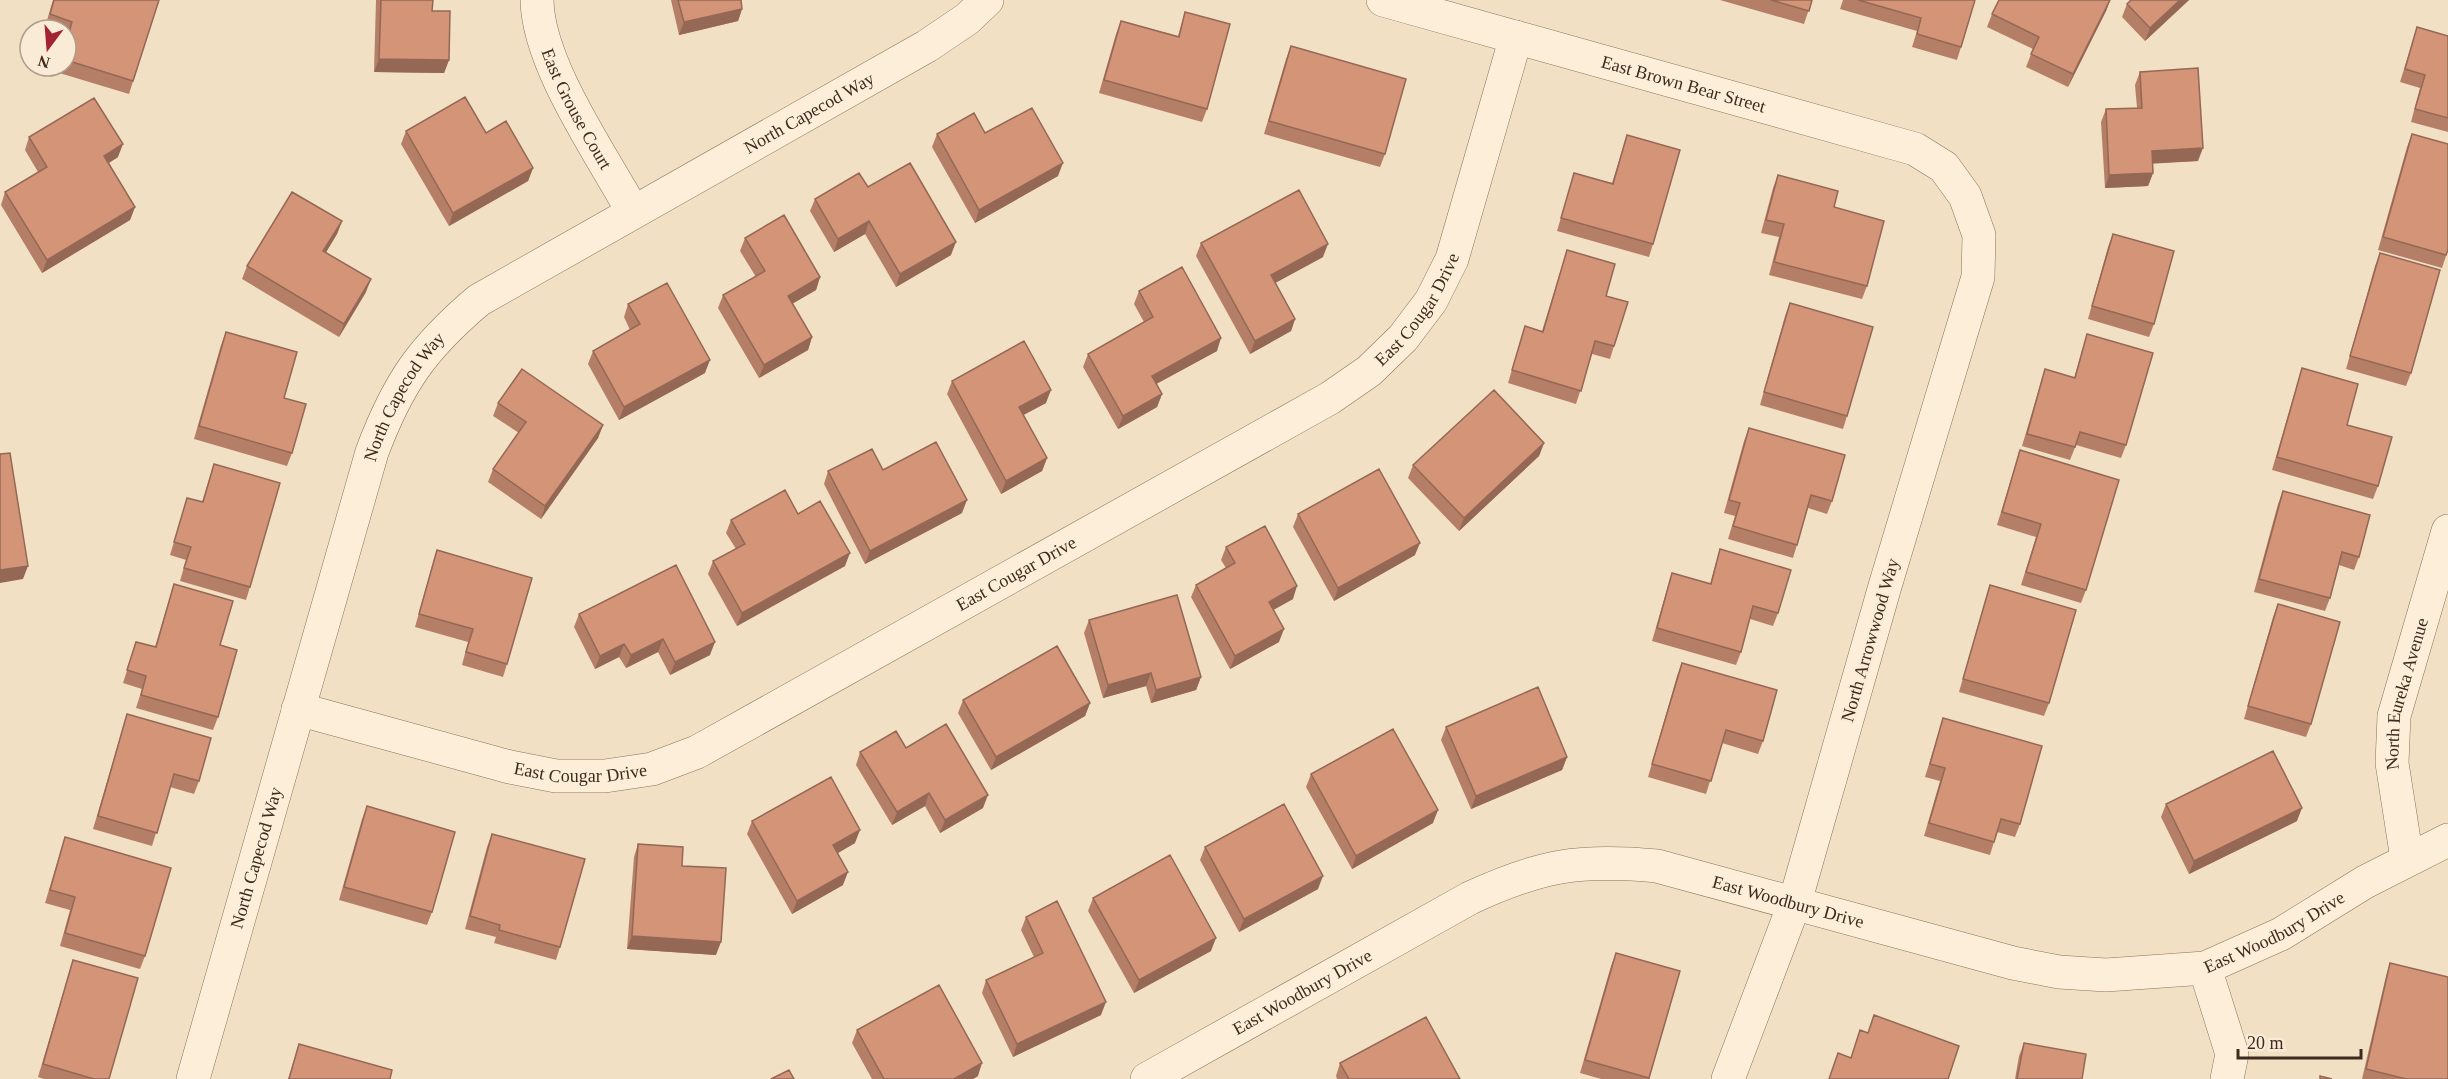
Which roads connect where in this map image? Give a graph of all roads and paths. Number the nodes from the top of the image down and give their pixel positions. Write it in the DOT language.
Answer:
graph roads {
  1 [pos="537,0"];
  2 [pos="987,0"];
  3 [pos="1383,0"];
  4 [pos="1516,37"];
  5 [pos="1965,196"];
  6 [pos="633,212"];
  7 [pos="2448,531"];
  8 [pos="298,709"];
  9 [pos="2448,840"];
  10 [pos="2408,859"];
  11 [pos="1795,902"];
  12 [pos="2205,968"];
  13 [pos="193,1079"];
  14 [pos="1147,1079"];
  15 [pos="1728,1079"];
  16 [pos="2227,1079"];
  1 -- 6 [label="street, East Grouse Court"];
  2 -- 6 [label="street, North Capecod Way"];
  3 -- 4 [label="street, East Brown Bear Street"];
  4 -- 5 [label="street, East Brown Bear Street"];
  4 -- 8 [label="street, East Cougar Drive"];
  5 -- 11 [label="street, North Arrowwood Way"];
  6 -- 8 [label="street, North Capecod Way"];
  7 -- 10 [label="street, North Eureka Avenue"];
  8 -- 13 [label="street, North Capecod Way"];
  9 -- 10 [label="street, East Woodbury Drive"];
  10 -- 12 [label="street, East Woodbury Drive"];
  11 -- 12 [label="street, East Woodbury Drive"];
  11 -- 14 [label="street, East Woodbury Drive"];
  11 -- 15 [label="street, North Arrowwood Way"];
  12 -- 16 [label="street"];
}
